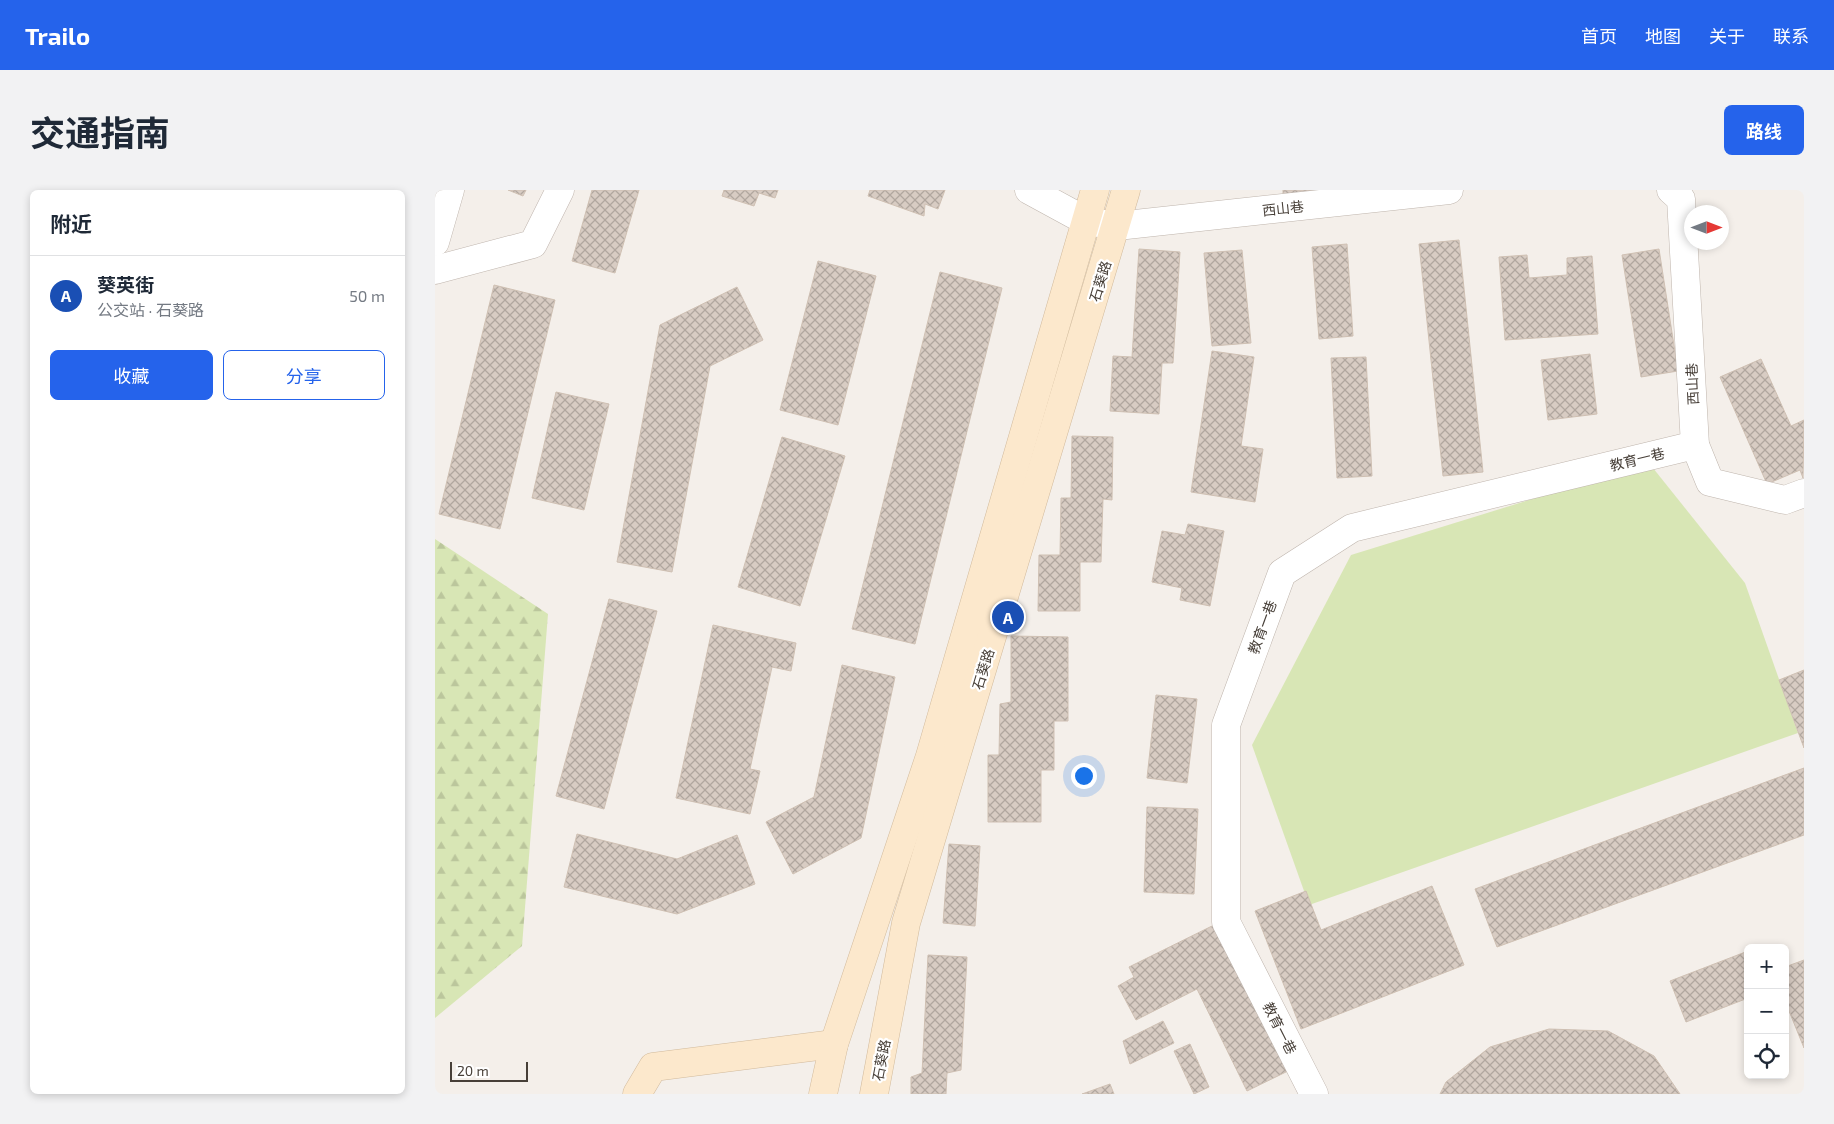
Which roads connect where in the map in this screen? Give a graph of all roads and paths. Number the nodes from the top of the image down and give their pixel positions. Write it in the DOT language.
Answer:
graph roads {
  1 [pos="450,190"];
  2 [pos="560,190"];
  3 [pos="1029,190"];
  4 [pos="1095,190"];
  5 [pos="1127,190"];
  6 [pos="1449,190"];
  7 [pos="1671,190"];
  8 [pos="1086,221"];
  9 [pos="1117,226"];
  10 [pos="435,242"];
  11 [pos="435,270"];
  12 [pos="1695,445"];
  13 [pos="1804,493"];
  14 [pos="877,916"];
  15 [pos="906,923"];
  16 [pos="835,1044"];
  17 [pos="637,1094"];
  18 [pos="823,1094"];
  19 [pos="840,1094"];
  20 [pos="857,1094"];
  21 [pos="874,1094"];
  22 [pos="1314,1094"];
  1 -- 10 [label="street"];
  2 -- 11 [label="street"];
  3 -- 8 [label="street, 西山巷"];
  4 -- 8 [label="main road"];
  5 -- 9 [label="main road, 石葵路"];
  6 -- 9 [label="street, 西山巷"];
  7 -- 12 [label="street, 西山巷"];
  8 -- 9 [label="street, 西山巷"];
  8 -- 14 [label="main road"];
  9 -- 15 [label="main road, 石葵路"];
  12 -- 13 [label="street, 西山巷"];
  12 -- 22 [label="street, 教育一巷"];
  14 -- 16 [label="main road"];
  14 -- 19 [label="main road"];
  15 -- 20 [label="main road"];
  15 -- 21 [label="main road, 石葵路"];
  16 -- 17 [label="main road"];
  16 -- 18 [label="main road"];
}
